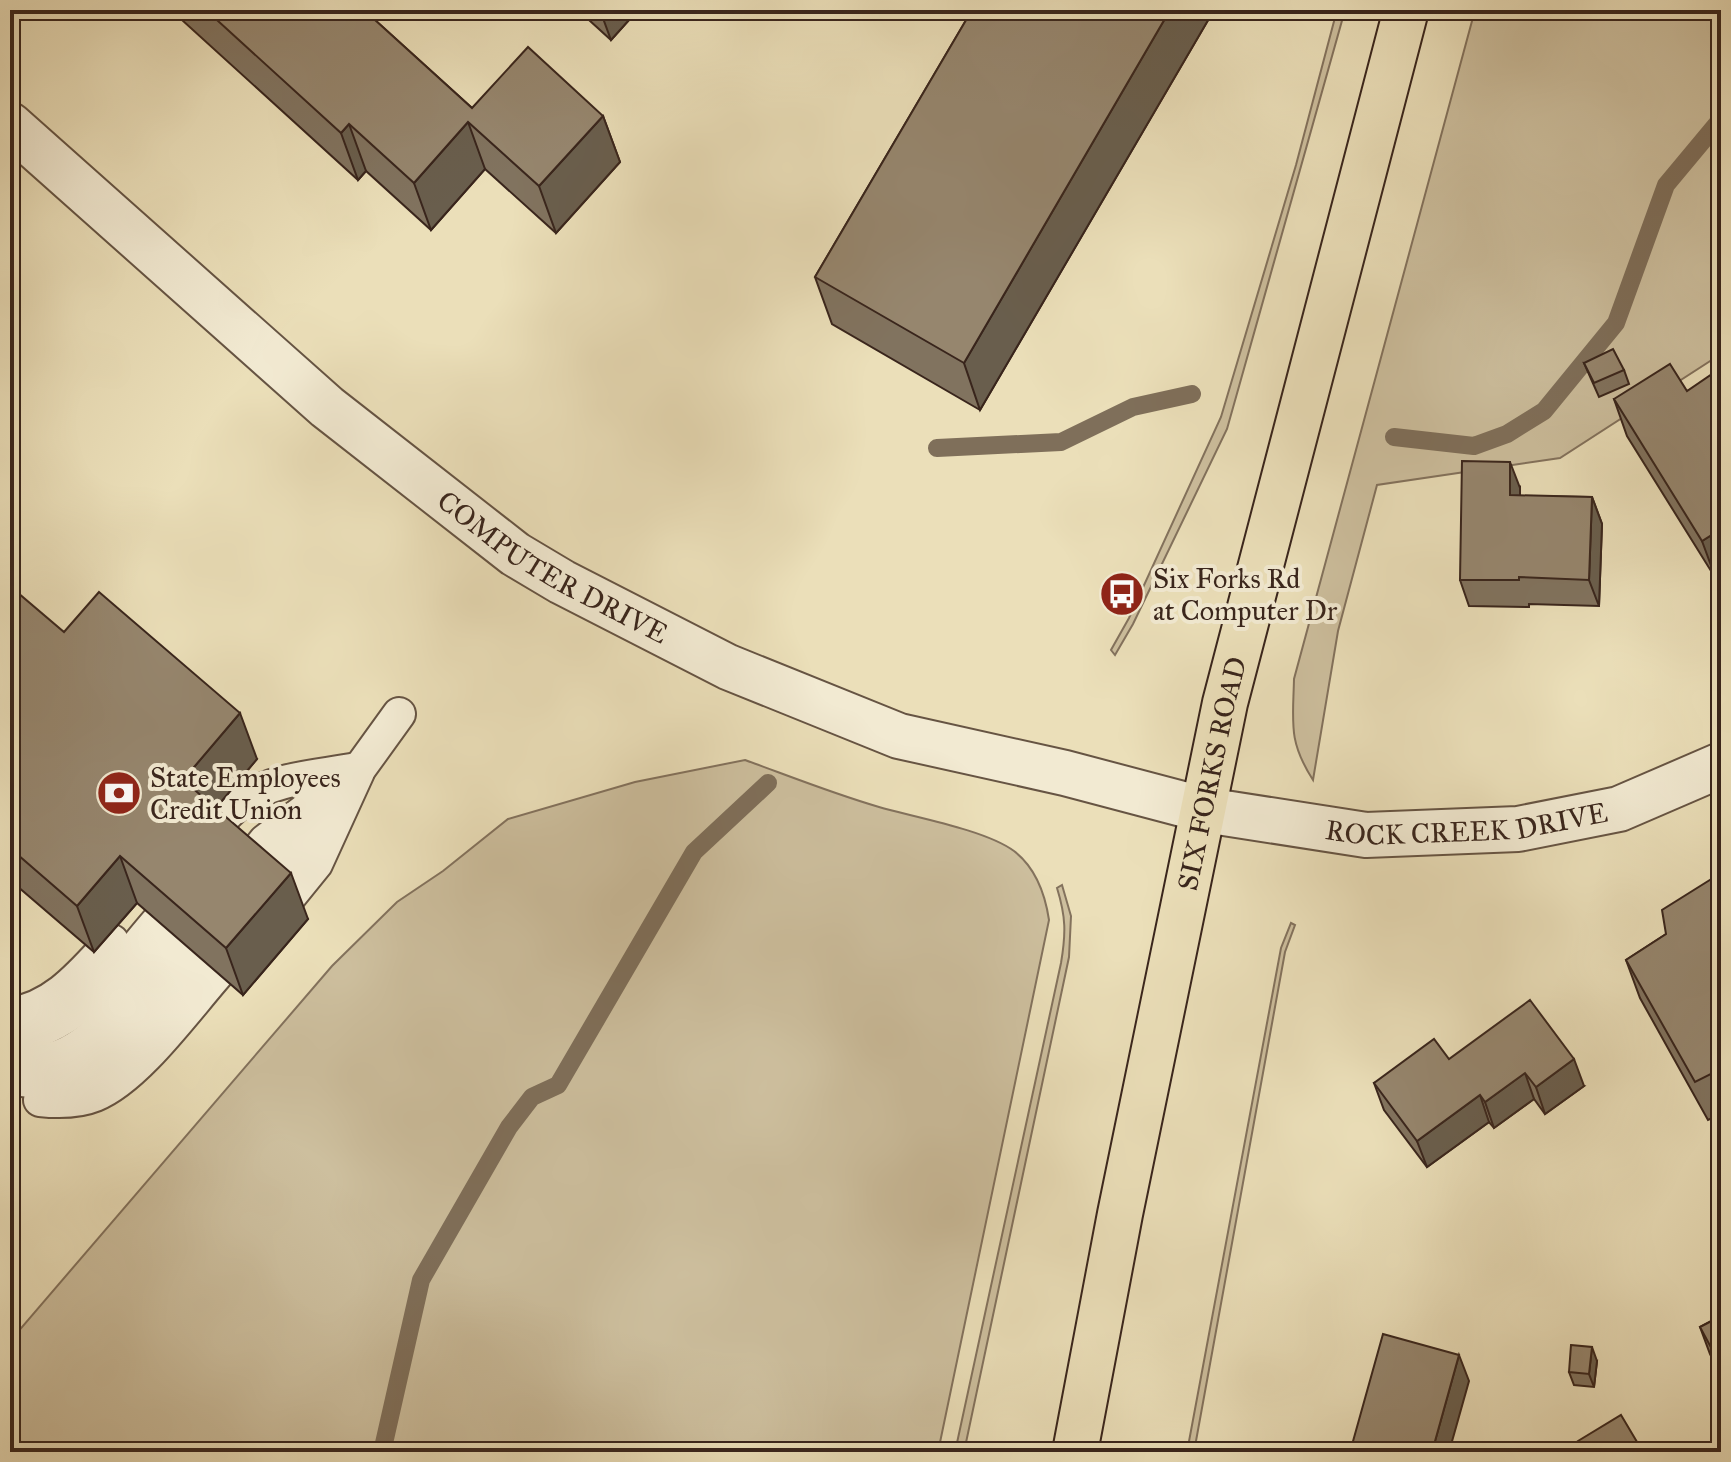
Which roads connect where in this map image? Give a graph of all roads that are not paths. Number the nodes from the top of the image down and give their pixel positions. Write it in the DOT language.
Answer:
graph roads {
  1 [pos="1406,10"];
  2 [pos="10,125"];
  3 [pos="399,714"];
  4 [pos="1721,765"];
  5 [pos="346,781"];
  6 [pos="1205,810"];
  7 [pos="246,866"];
  8 [pos="179,940"];
  9 [pos="10,1014"];
  10 [pos="10,1037"];
  11 [pos="20,1080"];
  12 [pos="1075,1452"];
  1 -- 6 [label="main road, SIX FORKS ROAD"];
  2 -- 6 [label="street, COMPUTER DRIVE"];
  3 -- 5 [label="lane"];
  4 -- 6 [label="street, ROCK CREEK DRIVE"];
  5 -- 7 [label="lane"];
  5 -- 7 [label="lane"];
  5 -- 7 [label="lane"];
  6 -- 12 [label="main road, SIX FORKS ROAD"];
  8 -- 9 [label="lane"];
  8 -- 10 [label="lane"];
  8 -- 11 [label="lane"];
  8 -- 11 [label="lane"];
}
